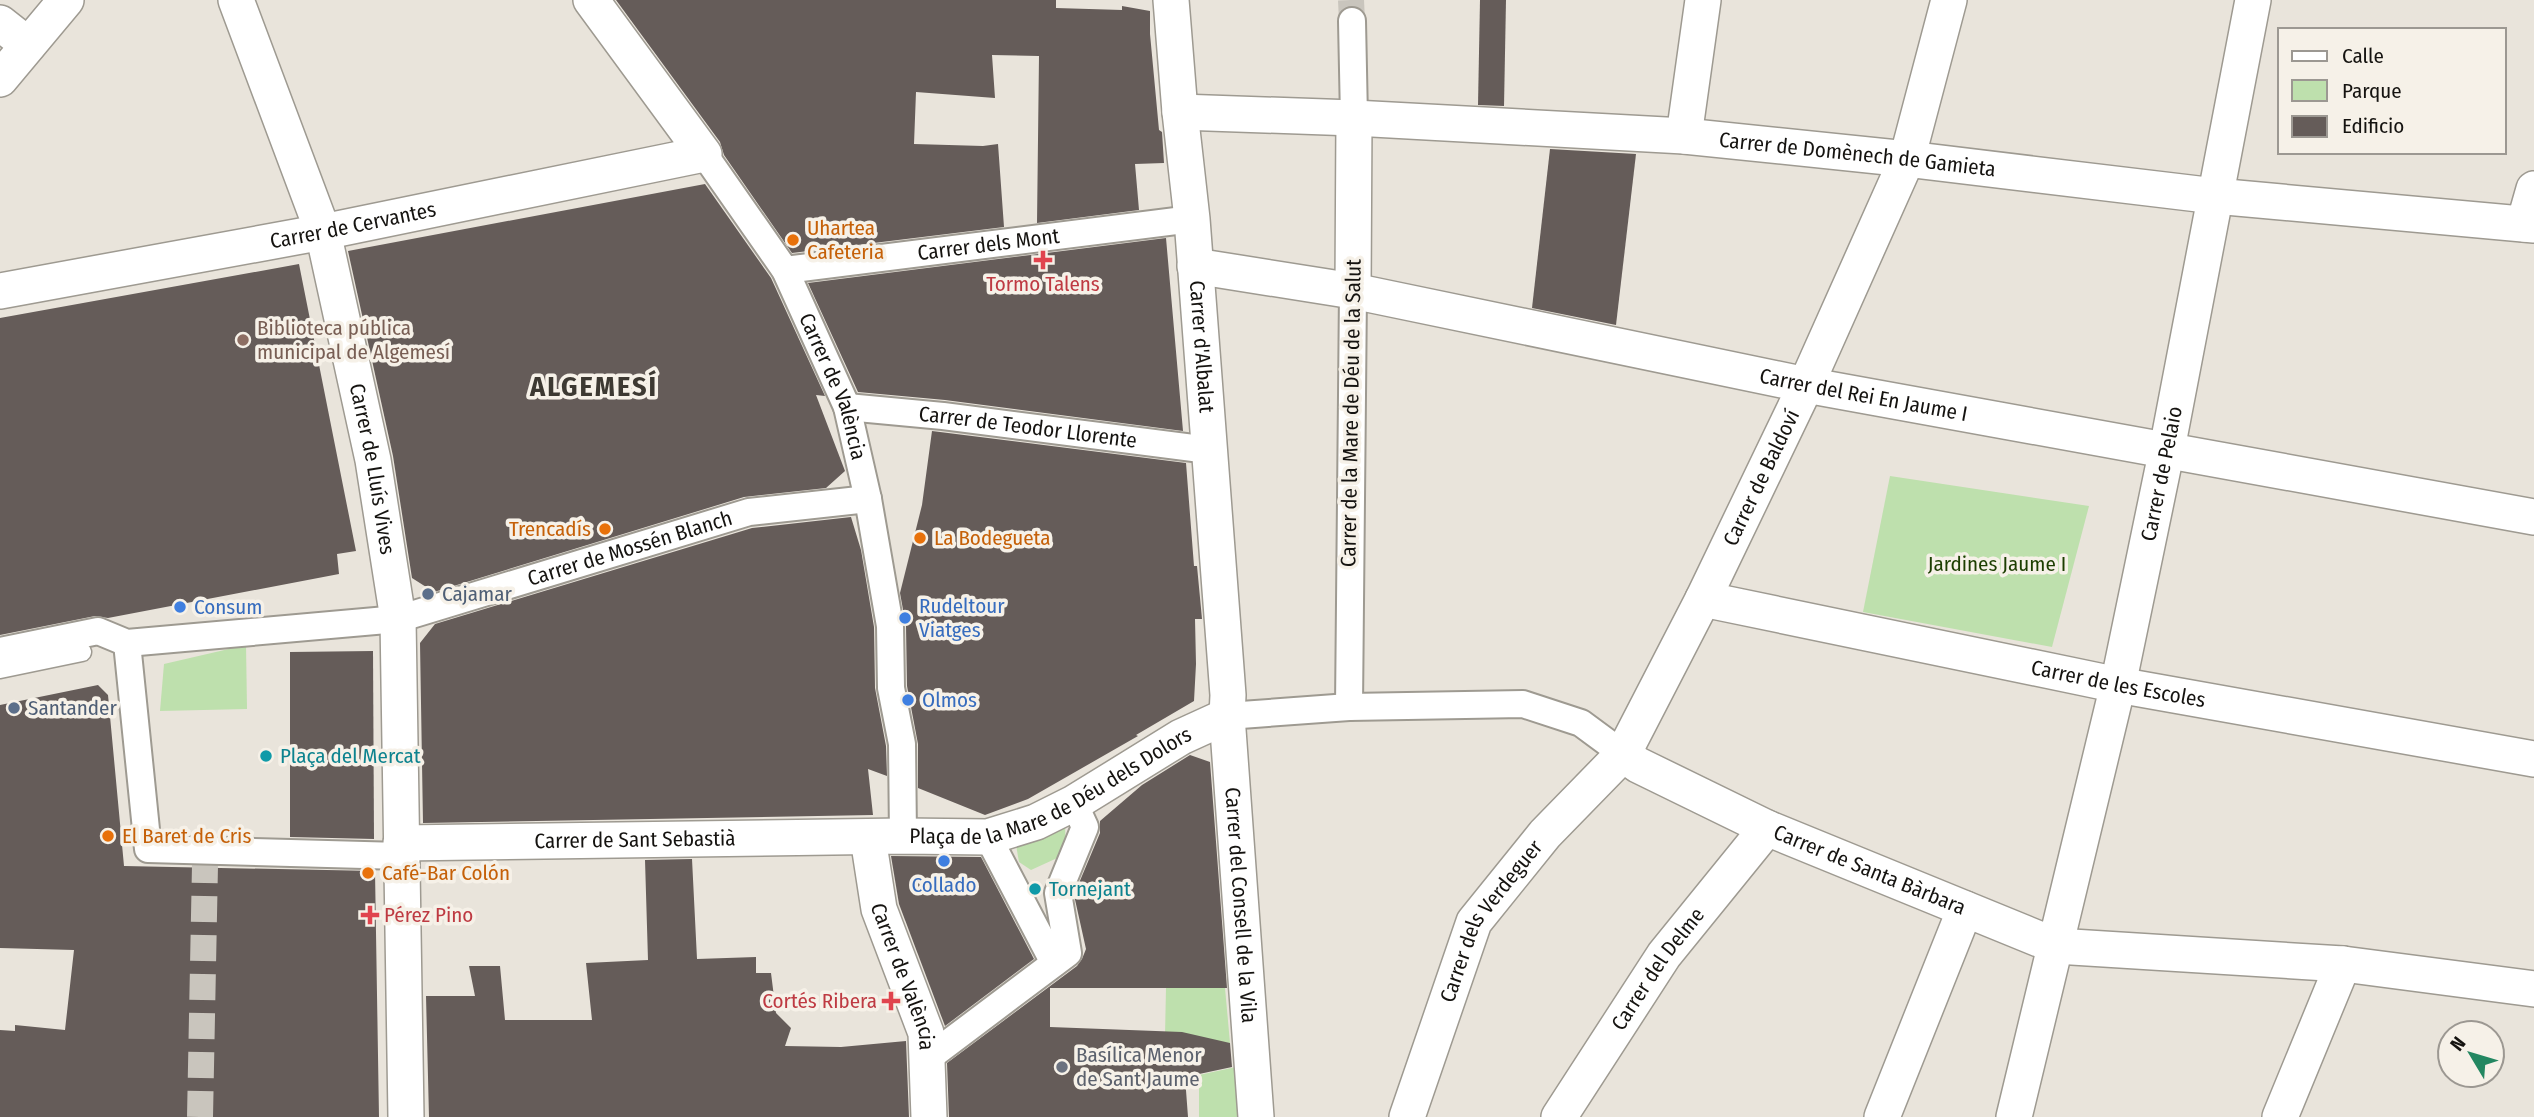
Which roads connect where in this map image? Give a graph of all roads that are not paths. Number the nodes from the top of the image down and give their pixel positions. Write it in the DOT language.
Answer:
graph roads {
  1 [pos="66,0"];
  2 [pos="236,0"];
  3 [pos="591,0"];
  4 [pos="1171,0"];
  5 [pos="1703,0"];
  6 [pos="1949,0"];
  7 [pos="2253,0"];
  8 [pos="1352,21"];
  9 [pos="0,23"];
  10 [pos="28,45"];
  11 [pos="0,79"];
  12 [pos="1180,112"];
  13 [pos="1354,118"];
  14 [pos="1684,136"];
  15 [pos="704,154"];
  16 [pos="1907,159"];
  17 [pos="2534,188"];
  18 [pos="2215,196"];
  19 [pos="1192,219"];
  20 [pos="2529,225"];
  21 [pos="323,232"];
  22 [pos="1195,266"];
  23 [pos="785,270"];
  24 [pos="0,291"];
  25 [pos="1353,291"];
  26 [pos="1806,385"];
  27 [pos="847,407"];
  28 [pos="2167,449"];
  29 [pos="1209,450"];
  30 [pos="373,460"];
  31 [pos="868,499"];
  32 [pos="2534,517"];
  33 [pos="374,556"];
  34 [pos="1703,599"];
  35 [pos="398,619"];
  36 [pos="127,643"];
  37 [pos="0,651"];
  38 [pos="82,652"];
  39 [pos="0,669"];
  40 [pos="2118,685"];
  41 [pos="1227,705"];
  42 [pos="1349,707"];
  43 [pos="1623,754"];
  44 [pos="2534,758"];
  45 [pos="1074,803"];
  46 [pos="1767,828"];
  47 [pos="903,836"];
  48 [pos="988,837"];
  49 [pos="869,838"];
  50 [pos="401,854"];
  51 [pos="1965,909"];
  52 [pos="2056,946"];
  53 [pos="1054,963"];
  54 [pos="2343,964"];
  55 [pos="2534,989"];
  56 [pos="927,1059"];
  57 [pos="406,1117"];
  58 [pos="929,1117"];
  59 [pos="1256,1117"];
  60 [pos="1407,1117"];
  61 [pos="1559,1117"];
  62 [pos="1882,1117"];
  63 [pos="2014,1117"];
  64 [pos="2280,1117"];
  1 -- 10 [label="street"];
  2 -- 21 [label="street, Carrer de Lluís Vives"];
  3 -- 15 [label="street, Carrer de València"];
  4 -- 12 [label="street, Carrer d'Albalat"];
  5 -- 14 [label="street"];
  6 -- 16 [label="street, Carrer de Baldoví"];
  7 -- 18 [label="street, Carrer de Pelaio"];
  8 -- 13 [label="street"];
  9 -- 10 [label="street"];
  10 -- 11 [label="street"];
  12 -- 13 [label="street, Carrer de Domènech de Gamieta"];
  12 -- 19 [label="street, Carrer d'Albalat"];
  13 -- 14 [label="street, Carrer de Domènech de Gamieta"];
  13 -- 25 [label="street, Carrer de la Mare de Déu de la Salut"];
  14 -- 16 [label="street, Carrer de Domènech de Gamieta"];
  15 -- 21 [label="street, Carrer de Cervantes"];
  15 -- 23 [label="street, Carrer de València"];
  16 -- 18 [label="street, Carrer de Domènech de Gamieta"];
  16 -- 26 [label="street, Carrer de Baldoví"];
  17 -- 20 [label="street"];
  18 -- 20 [label="street, Carrer de Domènech de Gamieta"];
  18 -- 28 [label="street, Carrer de Pelaio"];
  19 -- 22 [label="street, Carrer d'Albalat"];
  19 -- 23 [label="street, Carrer dels Mont"];
  21 -- 24 [label="street, Carrer de Cervantes"];
  21 -- 30 [label="street, Carrer de Lluís Vives"];
  22 -- 25 [label="street, Carrer del Rei En Jaume I"];
  22 -- 29 [label="street, Carrer d'Albalat"];
  23 -- 27 [label="street, Carrer de València"];
  25 -- 26 [label="street, Carrer del Rei En Jaume I"];
  25 -- 42 [label="street, Carrer de la Mare de Déu de la Salut"];
  26 -- 28 [label="street, Carrer del Rei En Jaume I"];
  26 -- 34 [label="street, Carrer de Baldoví"];
  27 -- 29 [label="street, Carrer de Teodor Llorente"];
  27 -- 31 [label="street, Carrer de València"];
  28 -- 32 [label="street, Carrer del Rei En Jaume I"];
  28 -- 40 [label="street, Carrer de Pelaio"];
  29 -- 41 [label="street, Carrer d'Albalat"];
  30 -- 33 [label="lane"];
  30 -- 35 [label="street, Carrer de Lluís Vives"];
  31 -- 35 [label="street, Carrer de Mossén Blanch"];
  31 -- 47 [label="street, Carrer de València"];
  34 -- 40 [label="street, Carrer de les Escoles"];
  34 -- 43 [label="street, Carrer de Baldoví"];
  35 -- 36 [label="street"];
  35 -- 50 [label="street"];
  36 -- 37 [label="street"];
  36 -- 50 [label="street"];
  38 -- 39 [label="lane"];
  40 -- 44 [label="street, Carrer de les Escoles"];
  40 -- 52 [label="street, Carrer de Pelaio"];
  41 -- 42 [label="street, Carrer de Santa Bàrbara"];
  41 -- 45 [label="street, Plaça de la Mare de Déu dels Dolors"];
  41 -- 59 [label="street, Carrer del Consell de la Vila"];
  42 -- 43 [label="street, Carrer de Santa Bàrbara"];
  43 -- 46 [label="street, Carrer de Santa Bàrbara"];
  43 -- 60 [label="street, Carrer dels Verdeguer"];
  45 -- 48 [label="street, Plaça de la Mare de Déu dels Dolors"];
  45 -- 53 [label="street"];
  46 -- 51 [label="street, Carrer de Santa Bàrbara"];
  46 -- 61 [label="street, Carrer del Delme"];
  47 -- 48 [label="street, Plaça de la Mare de Déu dels Dolors"];
  47 -- 49 [label="street, Plaça de la Mare de Déu dels Dolors"];
  48 -- 53 [label="street"];
  49 -- 50 [label="street, Carrer de Sant Sebastià"];
  49 -- 56 [label="street, Carrer de València"];
  50 -- 57 [label="street"];
  51 -- 52 [label="street, Carrer de Santa Bàrbara"];
  51 -- 62 [label="street"];
  52 -- 54 [label="street, Carrer de Santa Bàrbara"];
  52 -- 63 [label="street, Carrer de Pelaio"];
  53 -- 56 [label="street"];
  54 -- 55 [label="street, Carrer de Santa Bàrbara"];
  54 -- 64 [label="street"];
  56 -- 58 [label="street, Carrer de València"];
}
